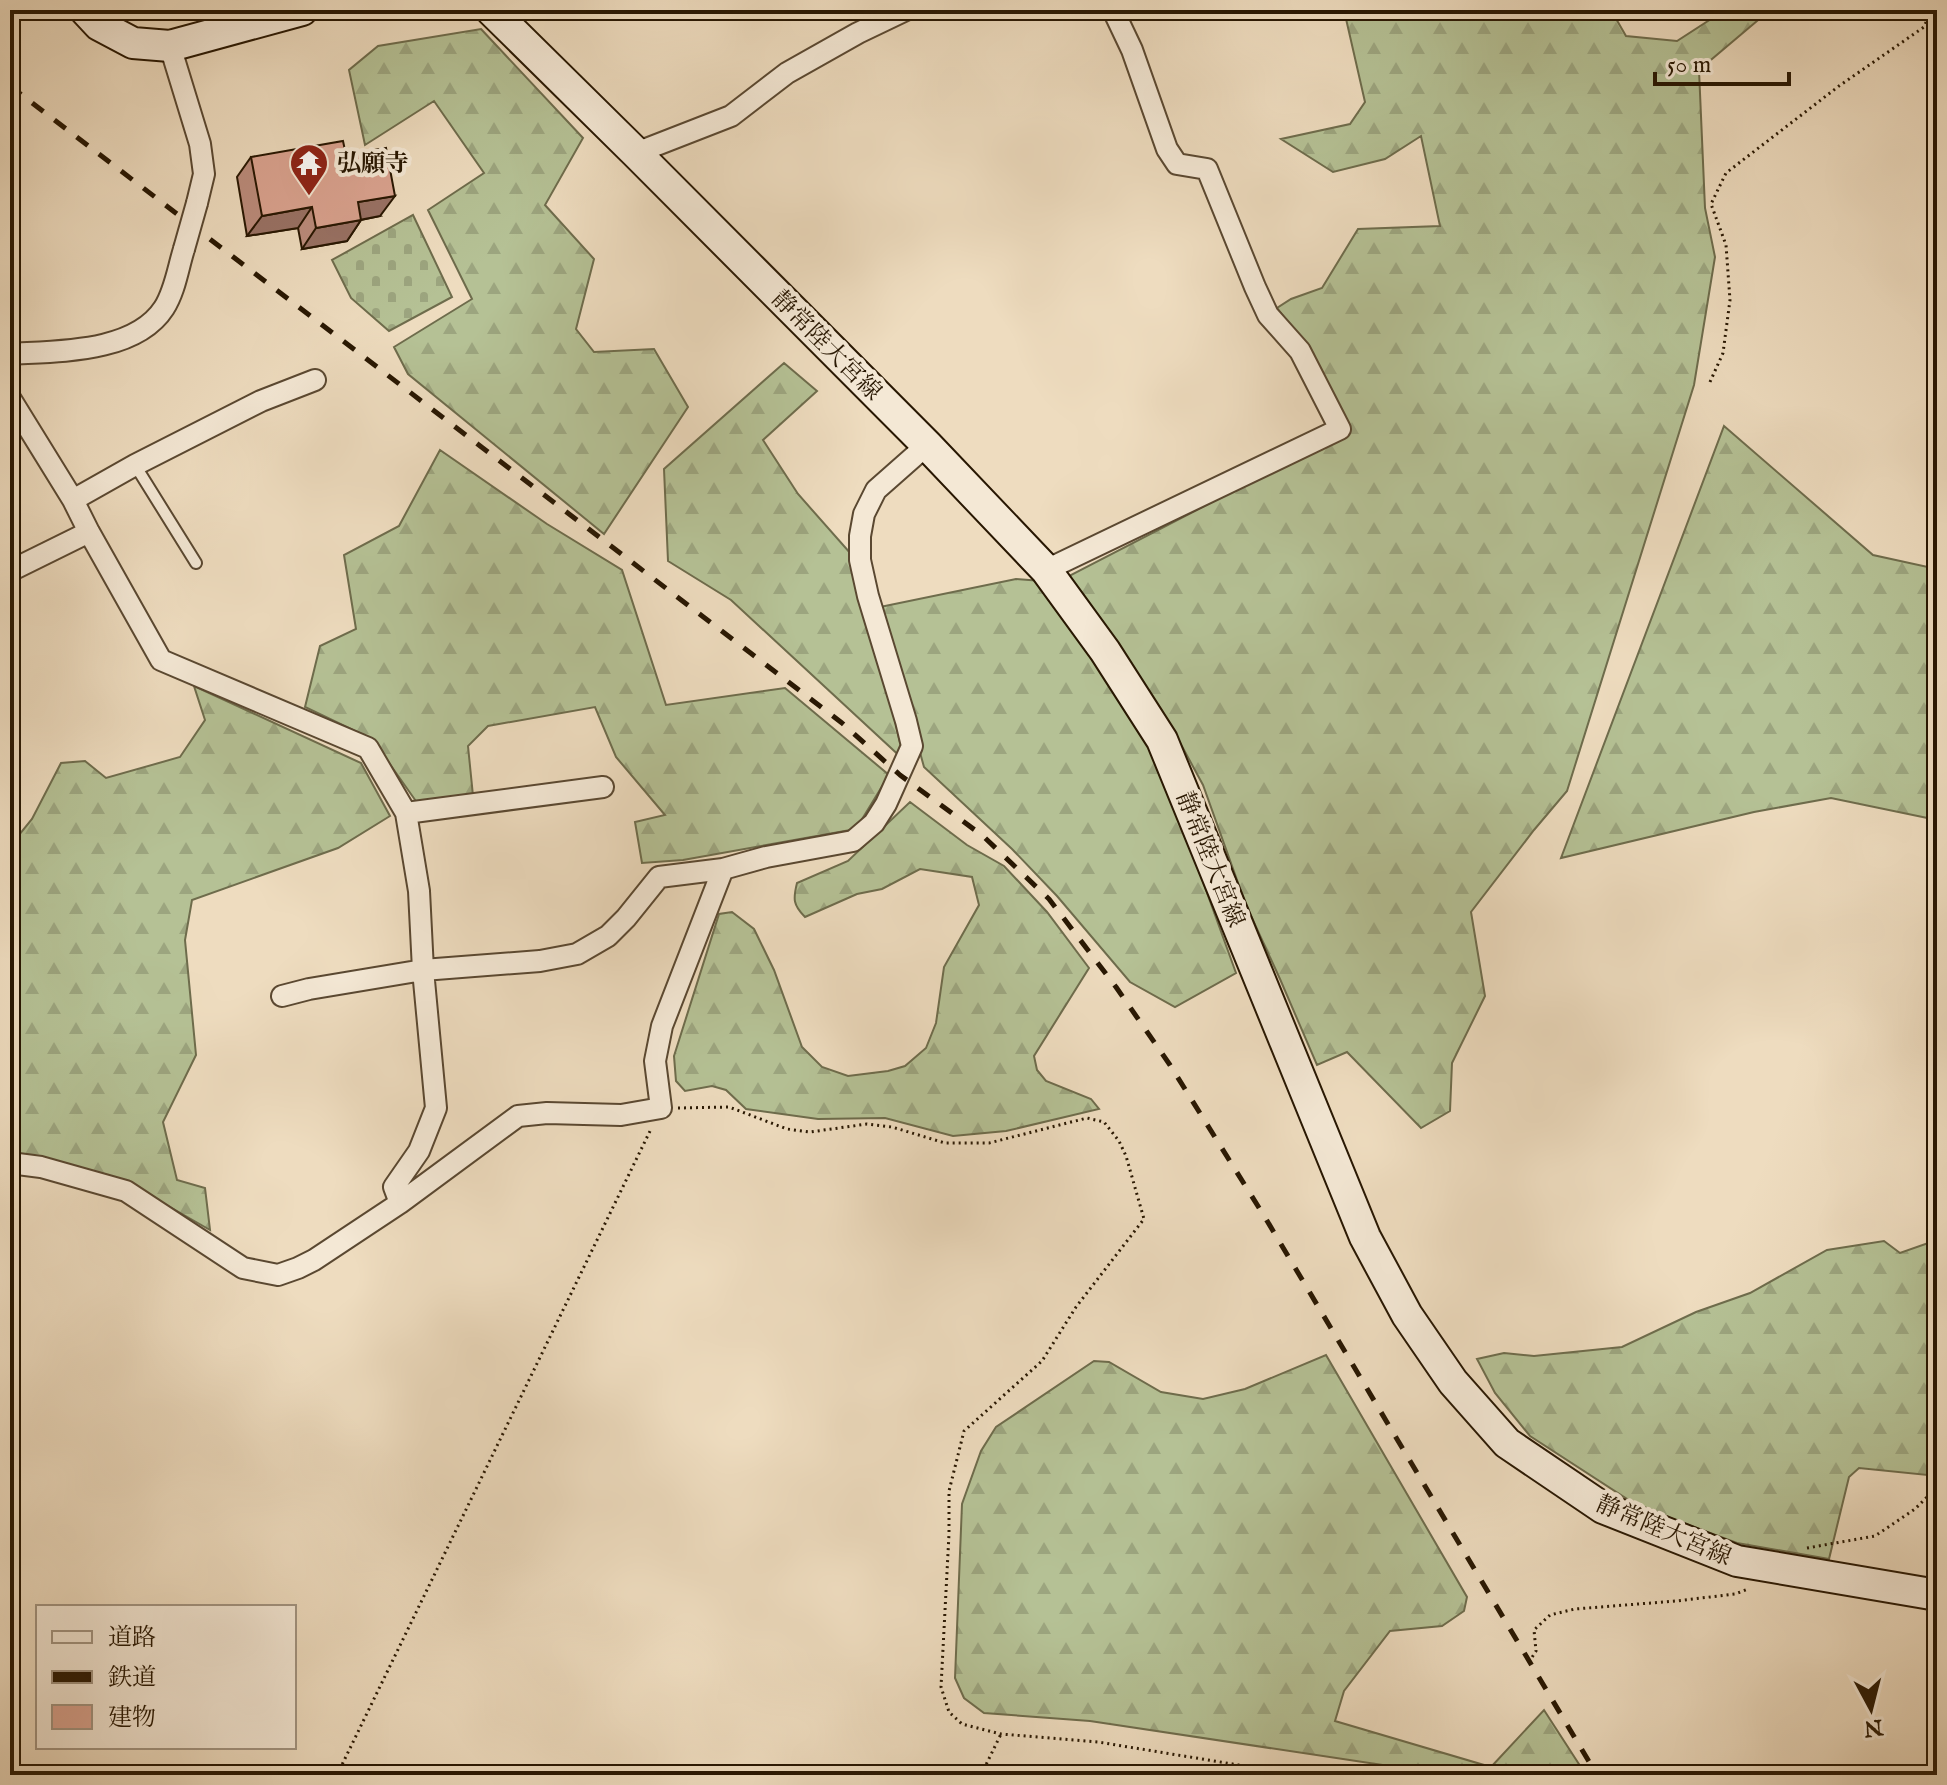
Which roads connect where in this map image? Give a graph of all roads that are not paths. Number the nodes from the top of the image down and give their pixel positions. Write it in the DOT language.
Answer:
graph roads {
  1 [pos="85,10"];
  2 [pos="302,10"];
  3 [pos="491,10"];
  4 [pos="906,10"];
  5 [pos="1113,10"];
  6 [pos="170,46"];
  7 [pos="636,153"];
  8 [pos="10,354"];
  9 [pos="315,380"];
  10 [pos="10,398"];
  11 [pos="927,445"];
  12 [pos="135,465"];
  13 [pos="73,500"];
  14 [pos="89,532"];
  15 [pos="196,563"];
  16 [pos="1046,570"];
  17 [pos="10,571"];
  18 [pos="603,787"];
  19 [pos="406,813"];
  20 [pos="723,869"];
  21 [pos="423,970"];
  22 [pos="282,996"];
  23 [pos="10,1163"];
  24 [pos="400,1203"];
  25 [pos="1937,1595"];
  1 -- 6 [label="main road"];
  2 -- 6 [label="main road"];
  3 -- 7 [label="main road, 静常陸大宮線"];
  4 -- 7 [label="street"];
  5 -- 16 [label="street"];
  6 -- 8 [label="street, bridge"];
  7 -- 11 [label="main road, 静常陸大宮線"];
  9 -- 12 [label="street"];
  10 -- 13 [label="street"];
  11 -- 16 [label="main road, 静常陸大宮線"];
  11 -- 20 [label="street"];
  12 -- 13 [label="street"];
  12 -- 15 [label="lane"];
  13 -- 14 [label="street"];
  14 -- 17 [label="street"];
  14 -- 19 [label="street"];
  16 -- 25 [label="main road, 静常陸大宮線"];
  18 -- 19 [label="street"];
  19 -- 21 [label="street"];
  20 -- 21 [label="street"];
  20 -- 24 [label="street"];
  21 -- 22 [label="street"];
  21 -- 24 [label="street"];
  23 -- 24 [label="street"];
}
